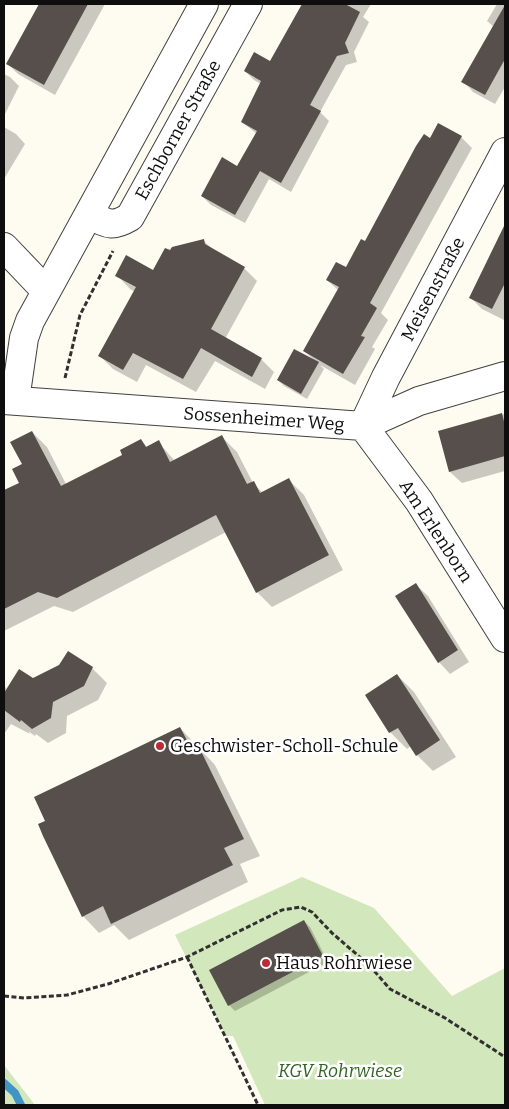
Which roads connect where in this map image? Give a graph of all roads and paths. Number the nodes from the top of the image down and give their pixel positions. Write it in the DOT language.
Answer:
graph roads {
  1 [pos="204,4"];
  2 [pos="248,4"];
  3 [pos="505,152"];
  4 [pos="89,214"];
  5 [pos="130,217"];
  6 [pos="4,247"];
  7 [pos="46,291"];
  8 [pos="505,376"];
  9 [pos="9,400"];
  10 [pos="58,405"];
  11 [pos="363,426"];
  12 [pos="505,638"];
  13 [pos="187,957"];
  14 [pos="4,996"];
  15 [pos="505,1057"];
  16 [pos="258,1105"];
  1 -- 4 [label="street, Eschborner Straße"];
  2 -- 5 [label="street, Eschborner Straße"];
  3 -- 11 [label="street, Meisenstraße"];
  4 -- 5 [label="street, Eschborner Straße"];
  4 -- 7 [label="street, Eschborner Straße"];
  5 -- 10 [label="path"];
  6 -- 7 [label="street"];
  7 -- 9 [label="street, Eschborner Straße"];
  8 -- 11 [label="street, Sossenheimer Weg"];
  9 -- 10 [label="street, Sossenheimer Weg"];
  10 -- 11 [label="street, Sossenheimer Weg"];
  11 -- 12 [label="street, Am Erlenborn"];
  13 -- 14 [label="path"];
  13 -- 15 [label="path"];
  13 -- 16 [label="path"];
}
